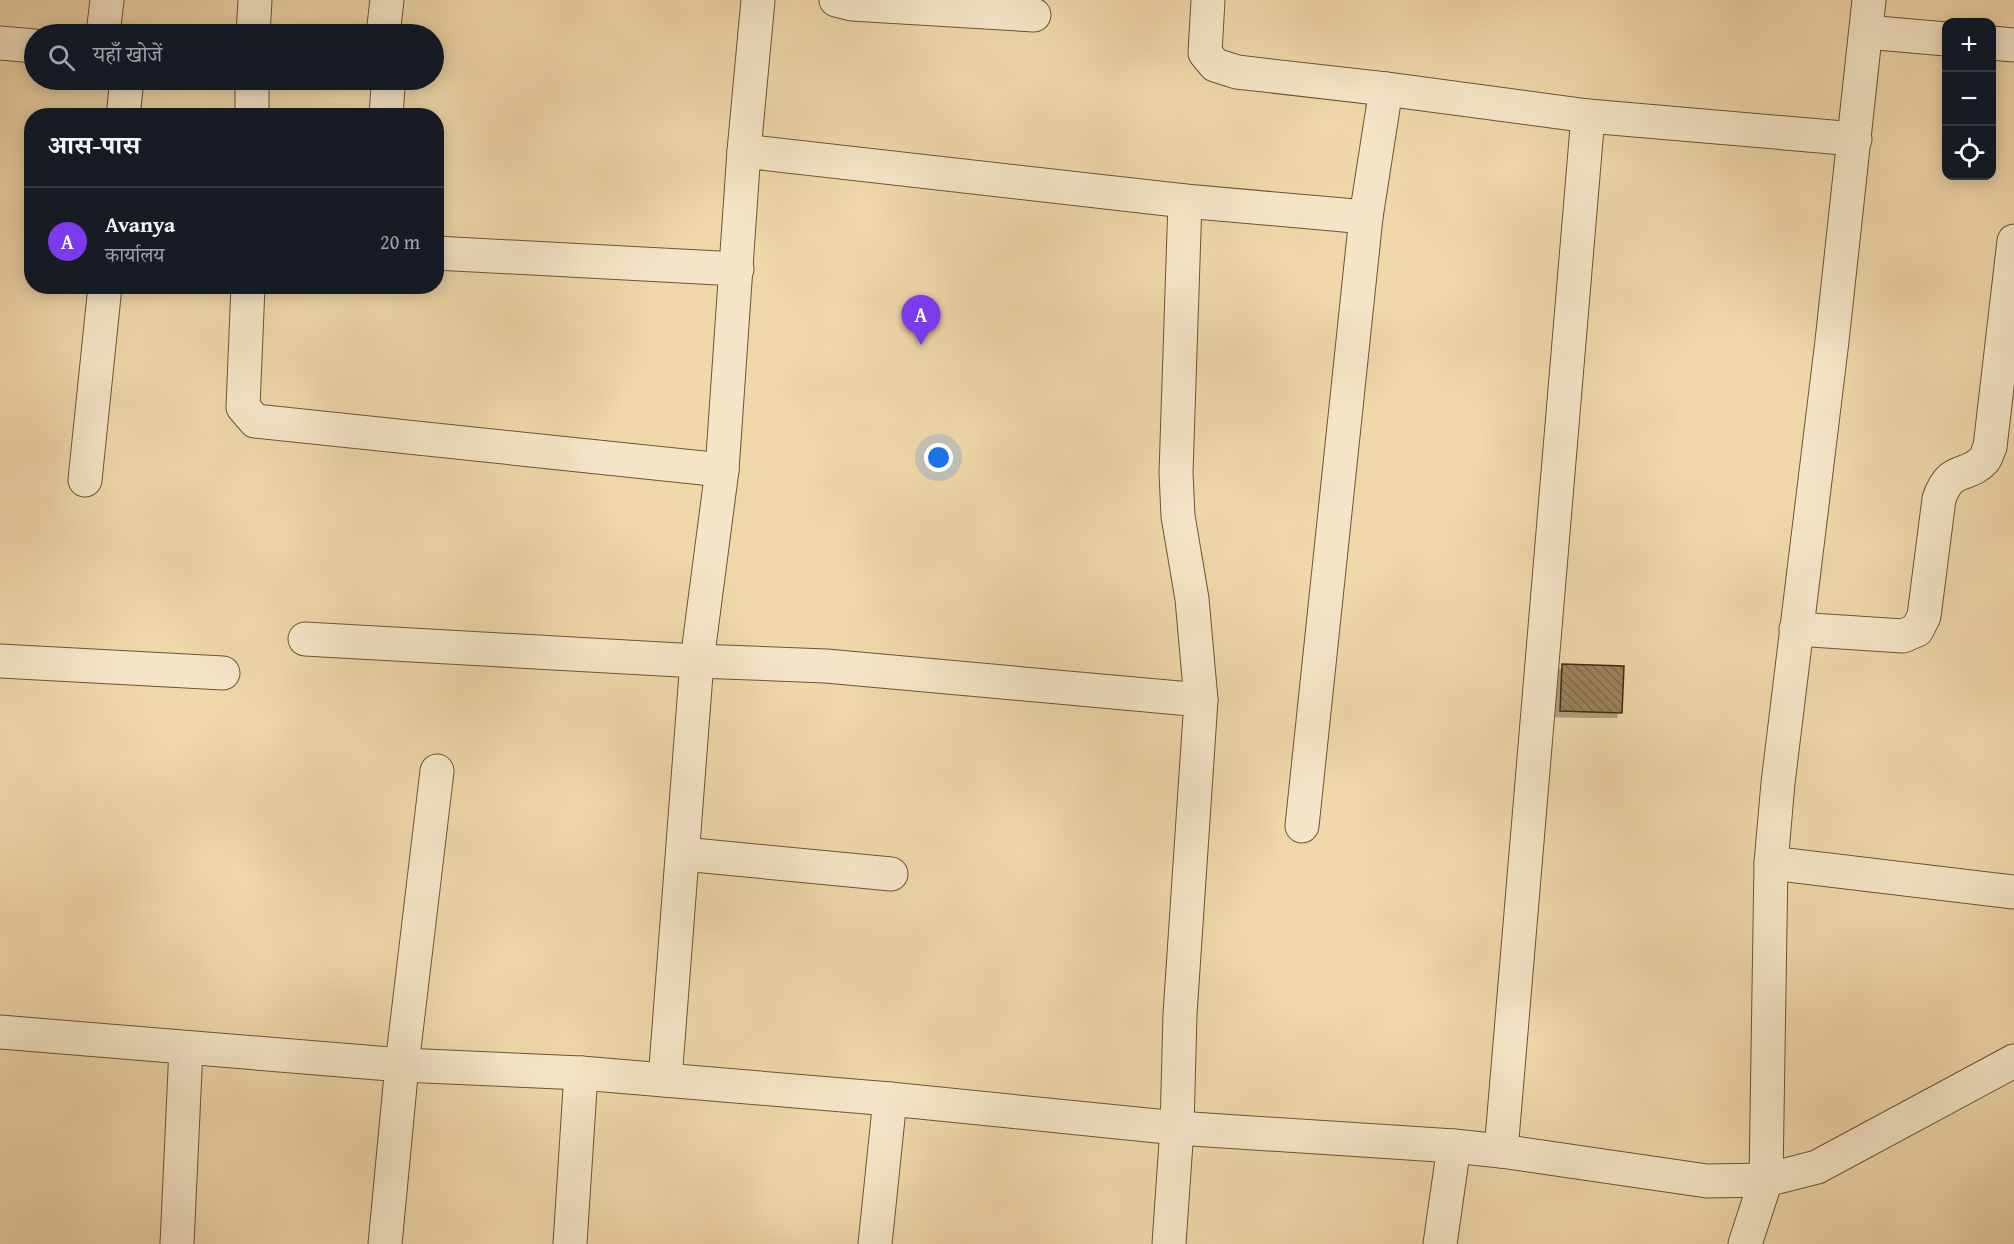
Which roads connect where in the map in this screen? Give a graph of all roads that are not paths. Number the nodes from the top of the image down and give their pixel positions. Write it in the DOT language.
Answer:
graph roads {
  1 [pos="107,0"];
  2 [pos="255,0"];
  3 [pos="387,0"];
  4 [pos="758,0"];
  5 [pos="836,0"];
  6 [pos="1208,0"];
  7 [pos="1869,0"];
  8 [pos="1034,15"];
  9 [pos="104,24"];
  10 [pos="254,24"];
  11 [pos="384,24"];
  12 [pos="1866,32"];
  13 [pos="1942,39"];
  14 [pos="0,43"];
  15 [pos="1996,43"];
  16 [pos="24,45"];
  17 [pos="2014,45"];
  18 [pos="1386,88"];
  19 [pos="126,90"];
  20 [pos="252,90"];
  21 [pos="388,90"];
  22 [pos="124,108"];
  23 [pos="252,108"];
  24 [pos="387,108"];
  25 [pos="1588,116"];
  26 [pos="1855,139"];
  27 [pos="744,151"];
  28 [pos="1185,201"];
  29 [pos="1366,217"];
  30 [pos="2014,241"];
  31 [pos="444,253"];
  32 [pos="737,269"];
  33 [pos="104,294"];
  34 [pos="248,294"];
  35 [pos="722,470"];
  36 [pos="85,480"];
  37 [pos="1796,629"];
  38 [pos="306,639"];
  39 [pos="0,661"];
  40 [pos="697,661"];
  41 [pos="223,673"];
  42 [pos="1201,700"];
  43 [pos="437,771"];
  44 [pos="1302,826"];
  45 [pos="683,854"];
  46 [pos="1771,863"];
  47 [pos="891,874"];
  48 [pos="2014,892"];
  49 [pos="0,1032"];
  50 [pos="186,1048"];
  51 [pos="2014,1061"];
  52 [pos="402,1065"];
  53 [pos="581,1073"];
  54 [pos="665,1080"];
  55 [pos="890,1099"];
  56 [pos="1177,1128"];
  57 [pos="1454,1146"];
  58 [pos="1502,1151"];
  59 [pos="1766,1180"];
  60 [pos="177,1244"];
  61 [pos="385,1244"];
  62 [pos="570,1244"];
  63 [pos="875,1244"];
  64 [pos="1169,1244"];
  65 [pos="1440,1244"];
  66 [pos="1745,1244"];
  1 -- 9 [label="street"];
  2 -- 10 [label="street"];
  3 -- 11 [label="street"];
  4 -- 27 [label="street"];
  5 -- 8 [label="street"];
  6 -- 18 [label="street"];
  7 -- 12 [label="street"];
  12 -- 13 [label="street"];
  12 -- 26 [label="street"];
  14 -- 16 [label="street"];
  15 -- 17 [label="street"];
  18 -- 25 [label="street"];
  18 -- 29 [label="street"];
  19 -- 22 [label="street"];
  20 -- 23 [label="street"];
  21 -- 24 [label="street"];
  25 -- 26 [label="street"];
  25 -- 58 [label="street"];
  26 -- 37 [label="street"];
  27 -- 28 [label="street"];
  27 -- 32 [label="street"];
  28 -- 29 [label="street"];
  28 -- 42 [label="street"];
  29 -- 44 [label="street"];
  30 -- 37 [label="street"];
  31 -- 32 [label="street"];
  32 -- 35 [label="street"];
  33 -- 36 [label="street"];
  34 -- 35 [label="street"];
  35 -- 40 [label="street"];
  37 -- 46 [label="street"];
  38 -- 40 [label="street"];
  39 -- 41 [label="street"];
  40 -- 42 [label="street"];
  40 -- 45 [label="street"];
  42 -- 56 [label="street"];
  43 -- 52 [label="street"];
  45 -- 47 [label="street"];
  45 -- 54 [label="street"];
  46 -- 48 [label="street"];
  46 -- 59 [label="street"];
  49 -- 50 [label="street"];
  50 -- 52 [label="street"];
  50 -- 60 [label="street"];
  51 -- 59 [label="street"];
  52 -- 53 [label="street"];
  52 -- 61 [label="street"];
  53 -- 54 [label="street"];
  53 -- 62 [label="street"];
  54 -- 55 [label="street"];
  55 -- 56 [label="street"];
  55 -- 63 [label="street"];
  56 -- 57 [label="street"];
  56 -- 64 [label="street"];
  57 -- 58 [label="street"];
  57 -- 65 [label="street"];
  58 -- 59 [label="street"];
  59 -- 66 [label="street"];
}
